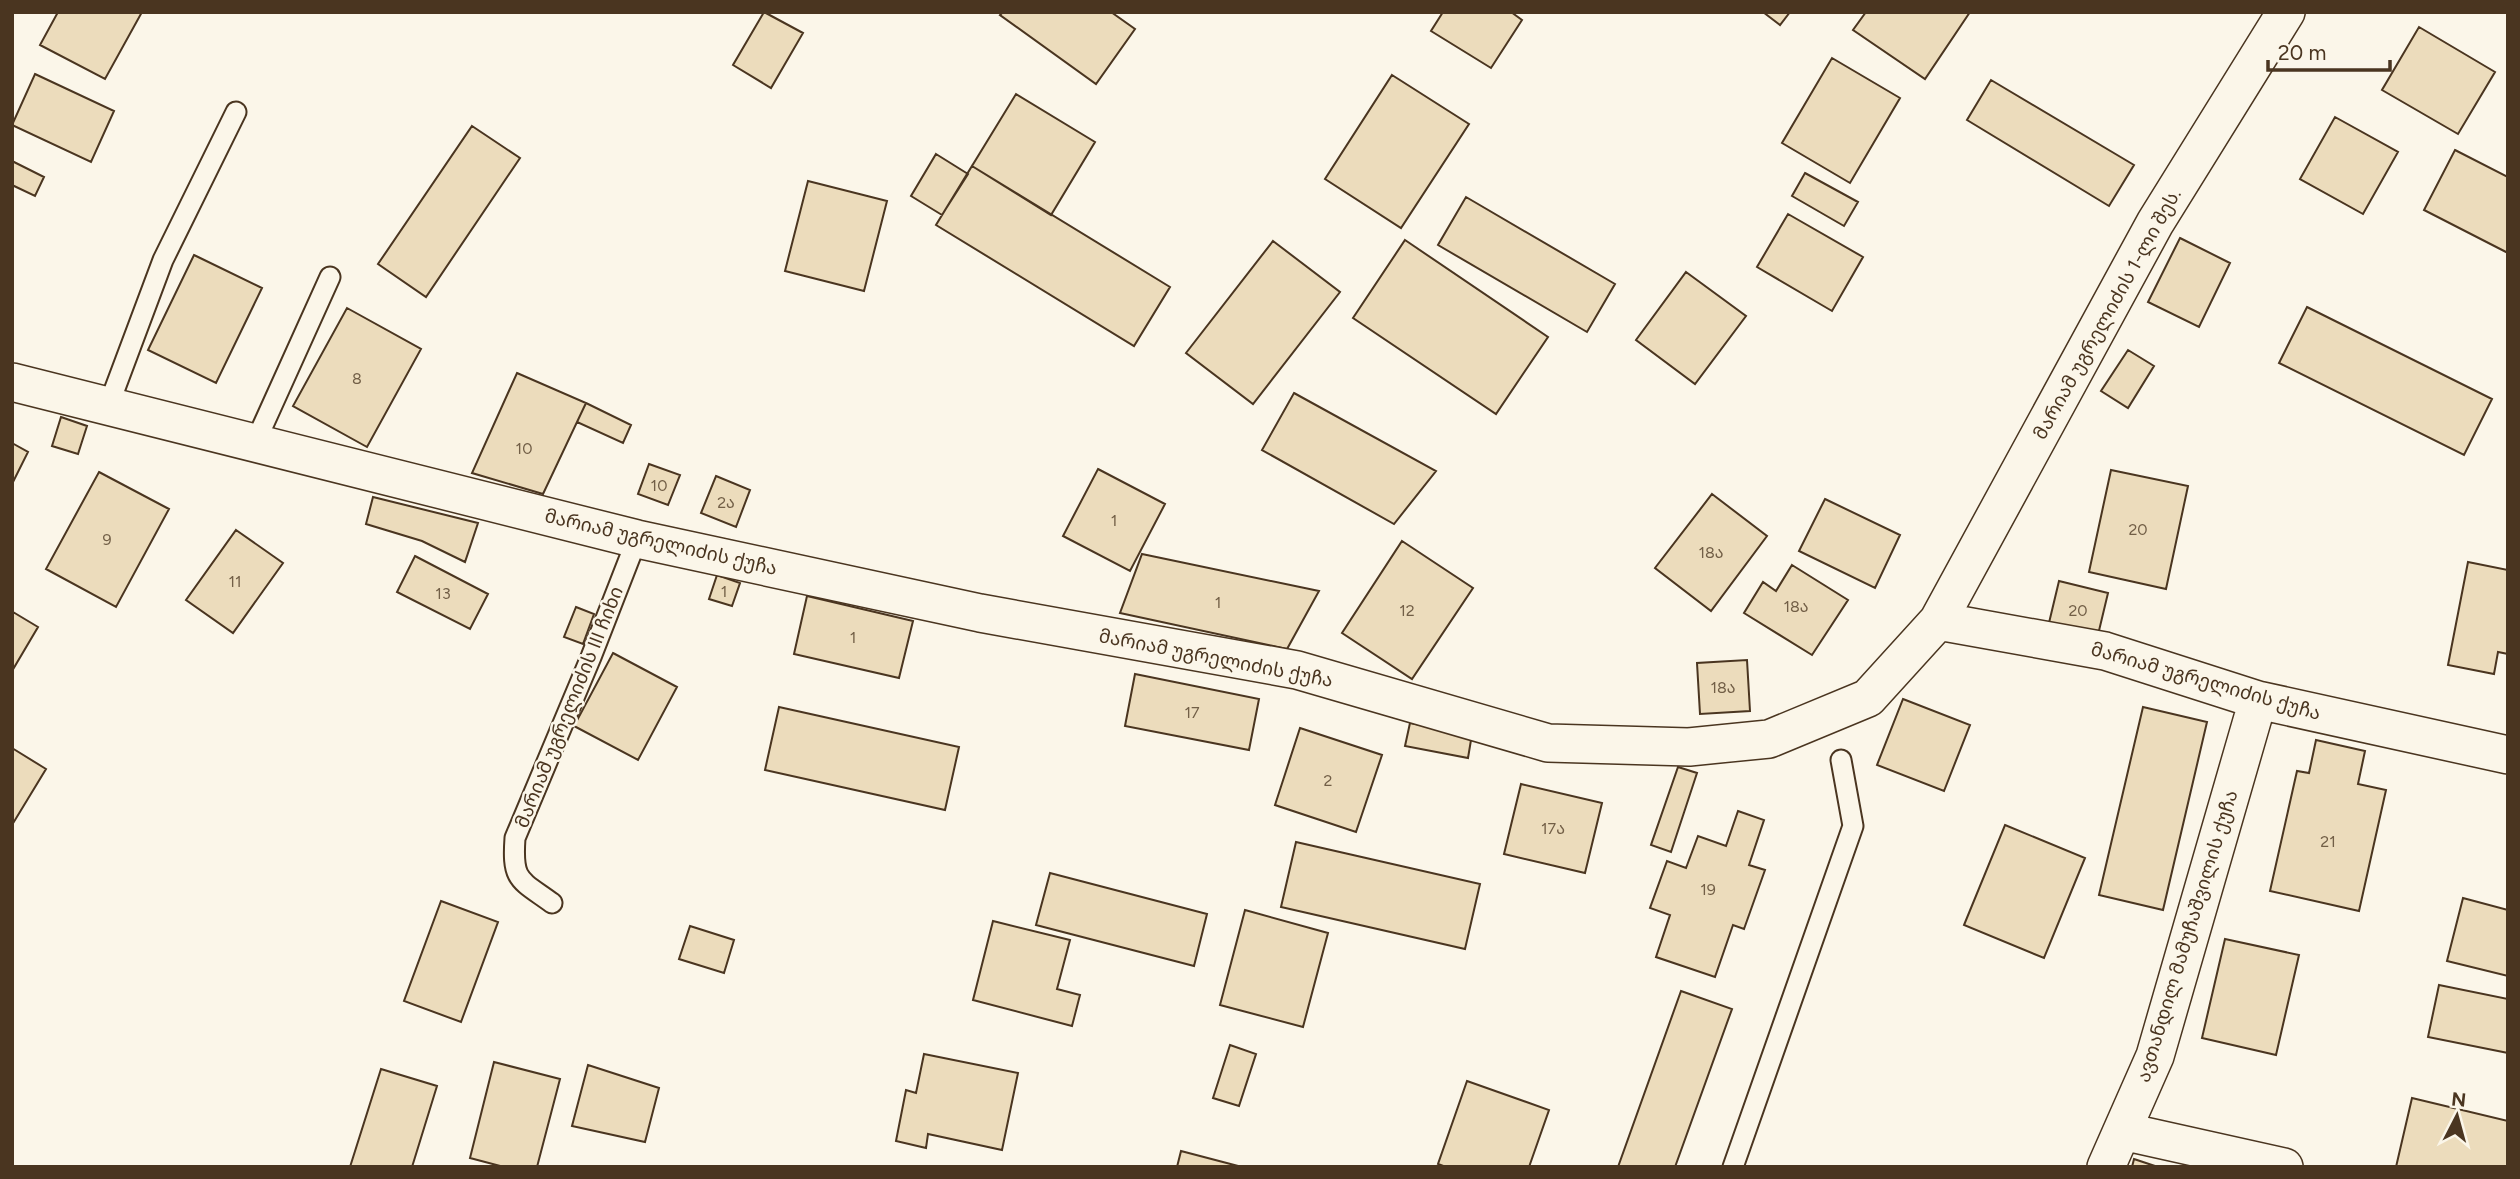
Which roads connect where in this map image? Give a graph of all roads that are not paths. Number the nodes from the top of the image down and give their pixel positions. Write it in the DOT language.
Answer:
graph roads {
  1 [pos="2286,12"];
  2 [pos="236,113"];
  3 [pos="330,277"];
  4 [pos="12,383"];
  5 [pos="108,407"];
  6 [pos="255,443"];
  7 [pos="637,539"];
  8 [pos="1938,621"];
  9 [pos="2258,700"];
  10 [pos="2508,755"];
  11 [pos="1841,760"];
  12 [pos="552,903"];
  13 [pos="2122,1130"];
  14 [pos="1732,1167"];
  15 [pos="2106,1167"];
  16 [pos="2284,1167"];
  1 -- 8 [label="street, მარიამ უგრელიძის 1-ლი შეს."];
  2 -- 5 [label="lane"];
  3 -- 6 [label="lane"];
  4 -- 5 [label="street, მარიამ უგრელიძის ქუჩა"];
  5 -- 6 [label="street, მარიამ უგრელიძის ქუჩა"];
  6 -- 7 [label="street, მარიამ უგრელიძის ქუჩა"];
  7 -- 8 [label="street, მარიამ უგრელიძის ქუჩა"];
  7 -- 12 [label="lane, მარიამ უგრელიძის III ჩიხი"];
  8 -- 9 [label="street, მარიამ უგრელიძის ქუჩა"];
  9 -- 10 [label="street, მარიამ უგრელიძის ქუჩა"];
  9 -- 13 [label="street, ავთანდილ მამუჩაშვილის ქუჩა"];
  11 -- 14 [label="lane"];
  13 -- 15 [label="street, ავთანდილ მამუჩაშვილის ქუჩა"];
  13 -- 16 [label="street"];
}
